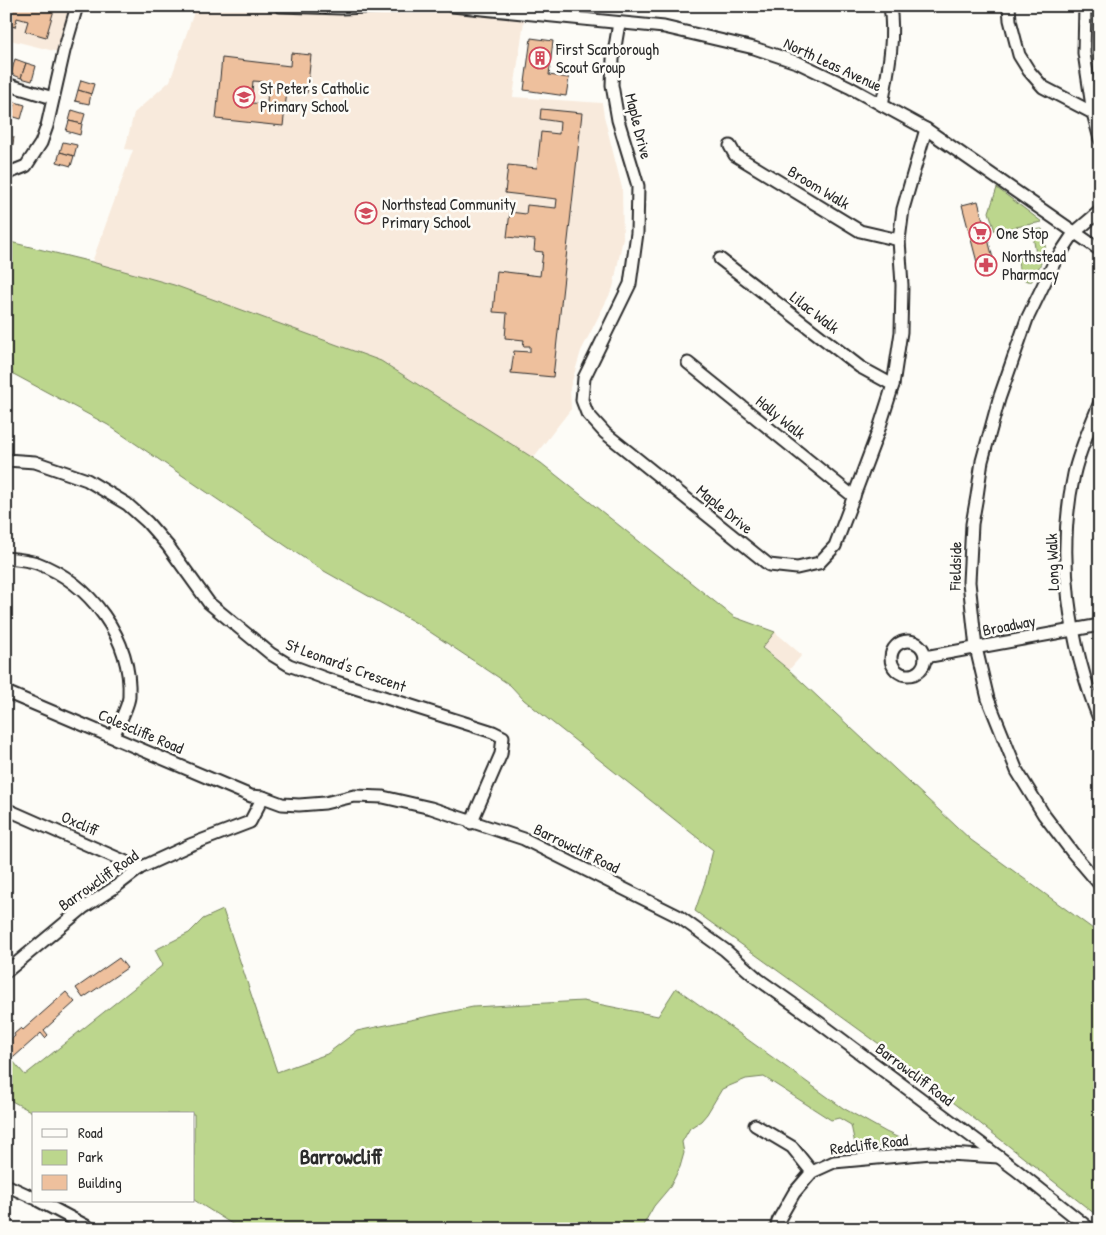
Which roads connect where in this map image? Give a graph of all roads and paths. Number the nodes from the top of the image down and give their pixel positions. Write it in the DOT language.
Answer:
graph roads {
  1 [pos="77,6"];
  2 [pos="280,6"];
  3 [pos="395,6"];
  4 [pos="452,6"];
  5 [pos="890,6"];
  6 [pos="1009,6"];
  7 [pos="1086,6"];
  8 [pos="618,23"];
  9 [pos="6,84"];
  10 [pos="54,98"];
  11 [pos="882,105"];
  12 [pos="1093,113"];
  13 [pos="926,129"];
  14 [pos="1100,138"];
  15 [pos="730,146"];
  16 [pos="6,174"];
  17 [pos="1100,212"];
  18 [pos="1074,233"];
  19 [pos="899,240"];
  20 [pos="1100,250"];
  21 [pos="720,259"];
  22 [pos="688,362"];
  23 [pos="893,385"];
  24 [pos="1100,402"];
  25 [pos="6,460"];
  26 [pos="854,497"];
  27 [pos="6,558"];
  28 [pos="1100,625"];
  29 [pos="1074,630"];
  30 [pos="976,648"];
  31 [pos="925,657"];
  32 [pos="6,692"];
  33 [pos="1100,721"];
  34 [pos="113,736"];
  35 [pos="263,797"];
  36 [pos="6,809"];
  37 [pos="471,823"];
  38 [pos="140,868"];
  39 [pos="1100,885"];
  40 [pos="6,972"];
  41 [pos="755,1125"];
  42 [pos="1000,1157"];
  43 [pos="812,1172"];
  44 [pos="6,1185"];
  45 [pos="32,1197"];
  46 [pos="41,1202"];
  47 [pos="92,1229"];
  48 [pos="776,1229"];
  49 [pos="1090,1229"];
  1 -- 10 [label="street"];
  2 -- 3 [label="street"];
  4 -- 8 [label="street, North Leas Avenue"];
  5 -- 11 [label="street"];
  6 -- 12 [label="street"];
  7 -- 12 [label="street"];
  8 -- 11 [label="street, North Leas Avenue"];
  8 -- 26 [label="street, Maple Drive"];
  9 -- 10 [label="street"];
  10 -- 16 [label="street"];
  11 -- 13 [label="street, North Leas Avenue"];
  12 -- 14 [label="street"];
  13 -- 18 [label="street, North Leas Avenue"];
  13 -- 19 [label="street, Maple Drive"];
  15 -- 19 [label="street, Broom Walk"];
  17 -- 18 [label="street, Fieldside"];
  18 -- 20 [label="street, North Leas Avenue"];
  18 -- 30 [label="street, Fieldside"];
  19 -- 23 [label="street, Maple Drive"];
  21 -- 23 [label="street, Lilac Walk"];
  22 -- 26 [label="street, Holly Walk"];
  23 -- 26 [label="street, Maple Drive"];
  24 -- 29 [label="street, Long Walk"];
  25 -- 37 [label="street, St Leonard's Crescent"];
  27 -- 34 [label="street"];
  28 -- 29 [label="street, Broadway"];
  29 -- 30 [label="street, Broadway"];
  29 -- 33 [label="street, Long Walk"];
  30 -- 31 [label="street, Broadway"];
  30 -- 39 [label="street, Fieldside"];
  32 -- 34 [label="street, Colescliffe Road"];
  34 -- 35 [label="street, Colescliffe Road"];
  35 -- 37 [label="street, Barrowcliff Road"];
  35 -- 38 [label="street, Barrowcliff Road"];
  36 -- 38 [label="street, Oxcliff"];
  37 -- 42 [label="street, Barrowcliff Road"];
  38 -- 40 [label="street, Barrowcliff Road"];
  41 -- 43 [label="street"];
  42 -- 43 [label="street, Redcliffe Road"];
  42 -- 49 [label="street, Barrowcliff Road"];
  43 -- 48 [label="street, Redcliffe Road"];
  44 -- 45 [label="street"];
  46 -- 47 [label="street"];
}
